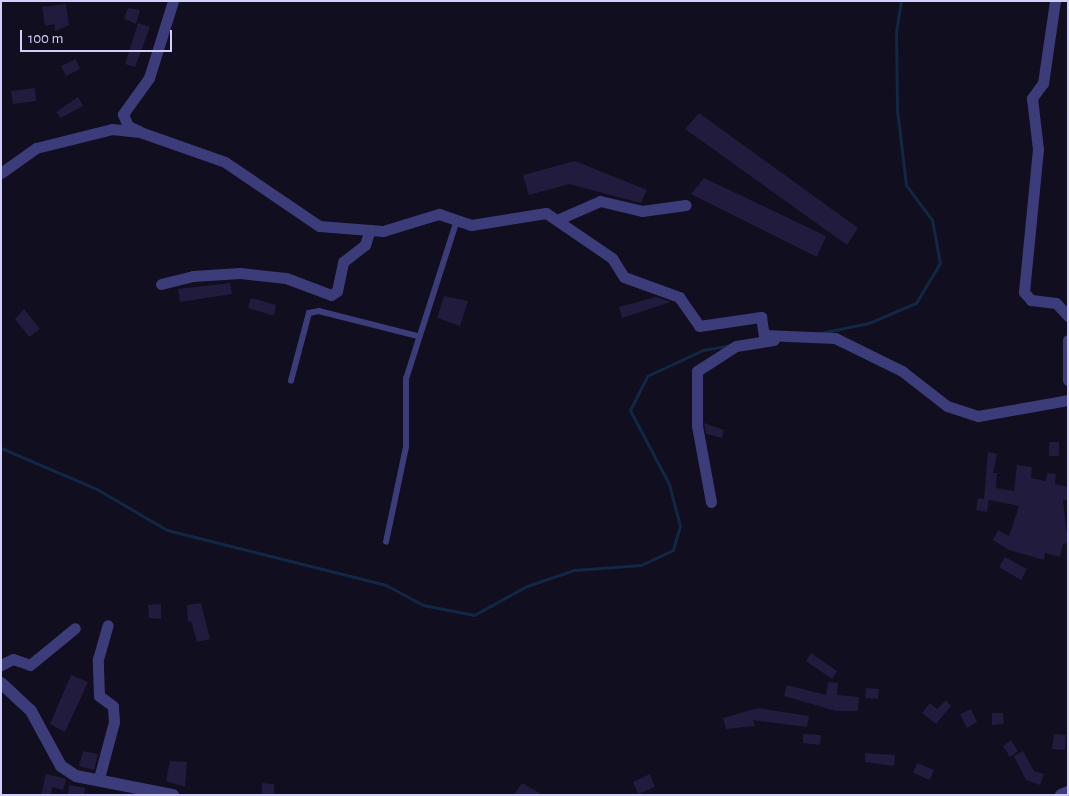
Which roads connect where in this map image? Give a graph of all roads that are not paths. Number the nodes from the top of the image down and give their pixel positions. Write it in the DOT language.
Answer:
graph roads {
  1 [pos="173,1"];
  2 [pos="1055,1"];
  3 [pos="140,132"];
  4 [pos="1,173"];
  5 [pos="686,205"];
  6 [pos="559,219"];
  7 [pos="457,220"];
  8 [pos="370,230"];
  9 [pos="161,284"];
  10 [pos="1068,316"];
  11 [pos="418,336"];
  12 [pos="806,337"];
  13 [pos="1068,340"];
  14 [pos="1068,380"];
  15 [pos="291,382"];
  16 [pos="1068,400"];
  17 [pos="712,502"];
  18 [pos="386,542"];
  19 [pos="108,625"];
  20 [pos="76,628"];
  21 [pos="1,665"];
  22 [pos="1,683"];
  23 [pos="99,778"];
  24 [pos="128,789"];
  25 [pos="1068,792"];
  26 [pos="173,795"];
  27 [pos="1061,795"];
  1 -- 3 [label="street"];
  2 -- 10 [label="street"];
  3 -- 4 [label="street"];
  3 -- 8 [label="street"];
  5 -- 6 [label="street"];
  6 -- 7 [label="street"];
  6 -- 12 [label="street"];
  7 -- 8 [label="street"];
  7 -- 11 [label="lane"];
  8 -- 9 [label="street"];
  11 -- 15 [label="lane"];
  11 -- 18 [label="lane"];
  12 -- 16 [label="street"];
  12 -- 17 [label="street"];
  13 -- 14 [label="street"];
  19 -- 23 [label="street"];
  20 -- 21 [label="street"];
  22 -- 23 [label="street"];
  23 -- 24 [label="street"];
  24 -- 26 [label="street"];
  25 -- 27 [label="street"];
}
